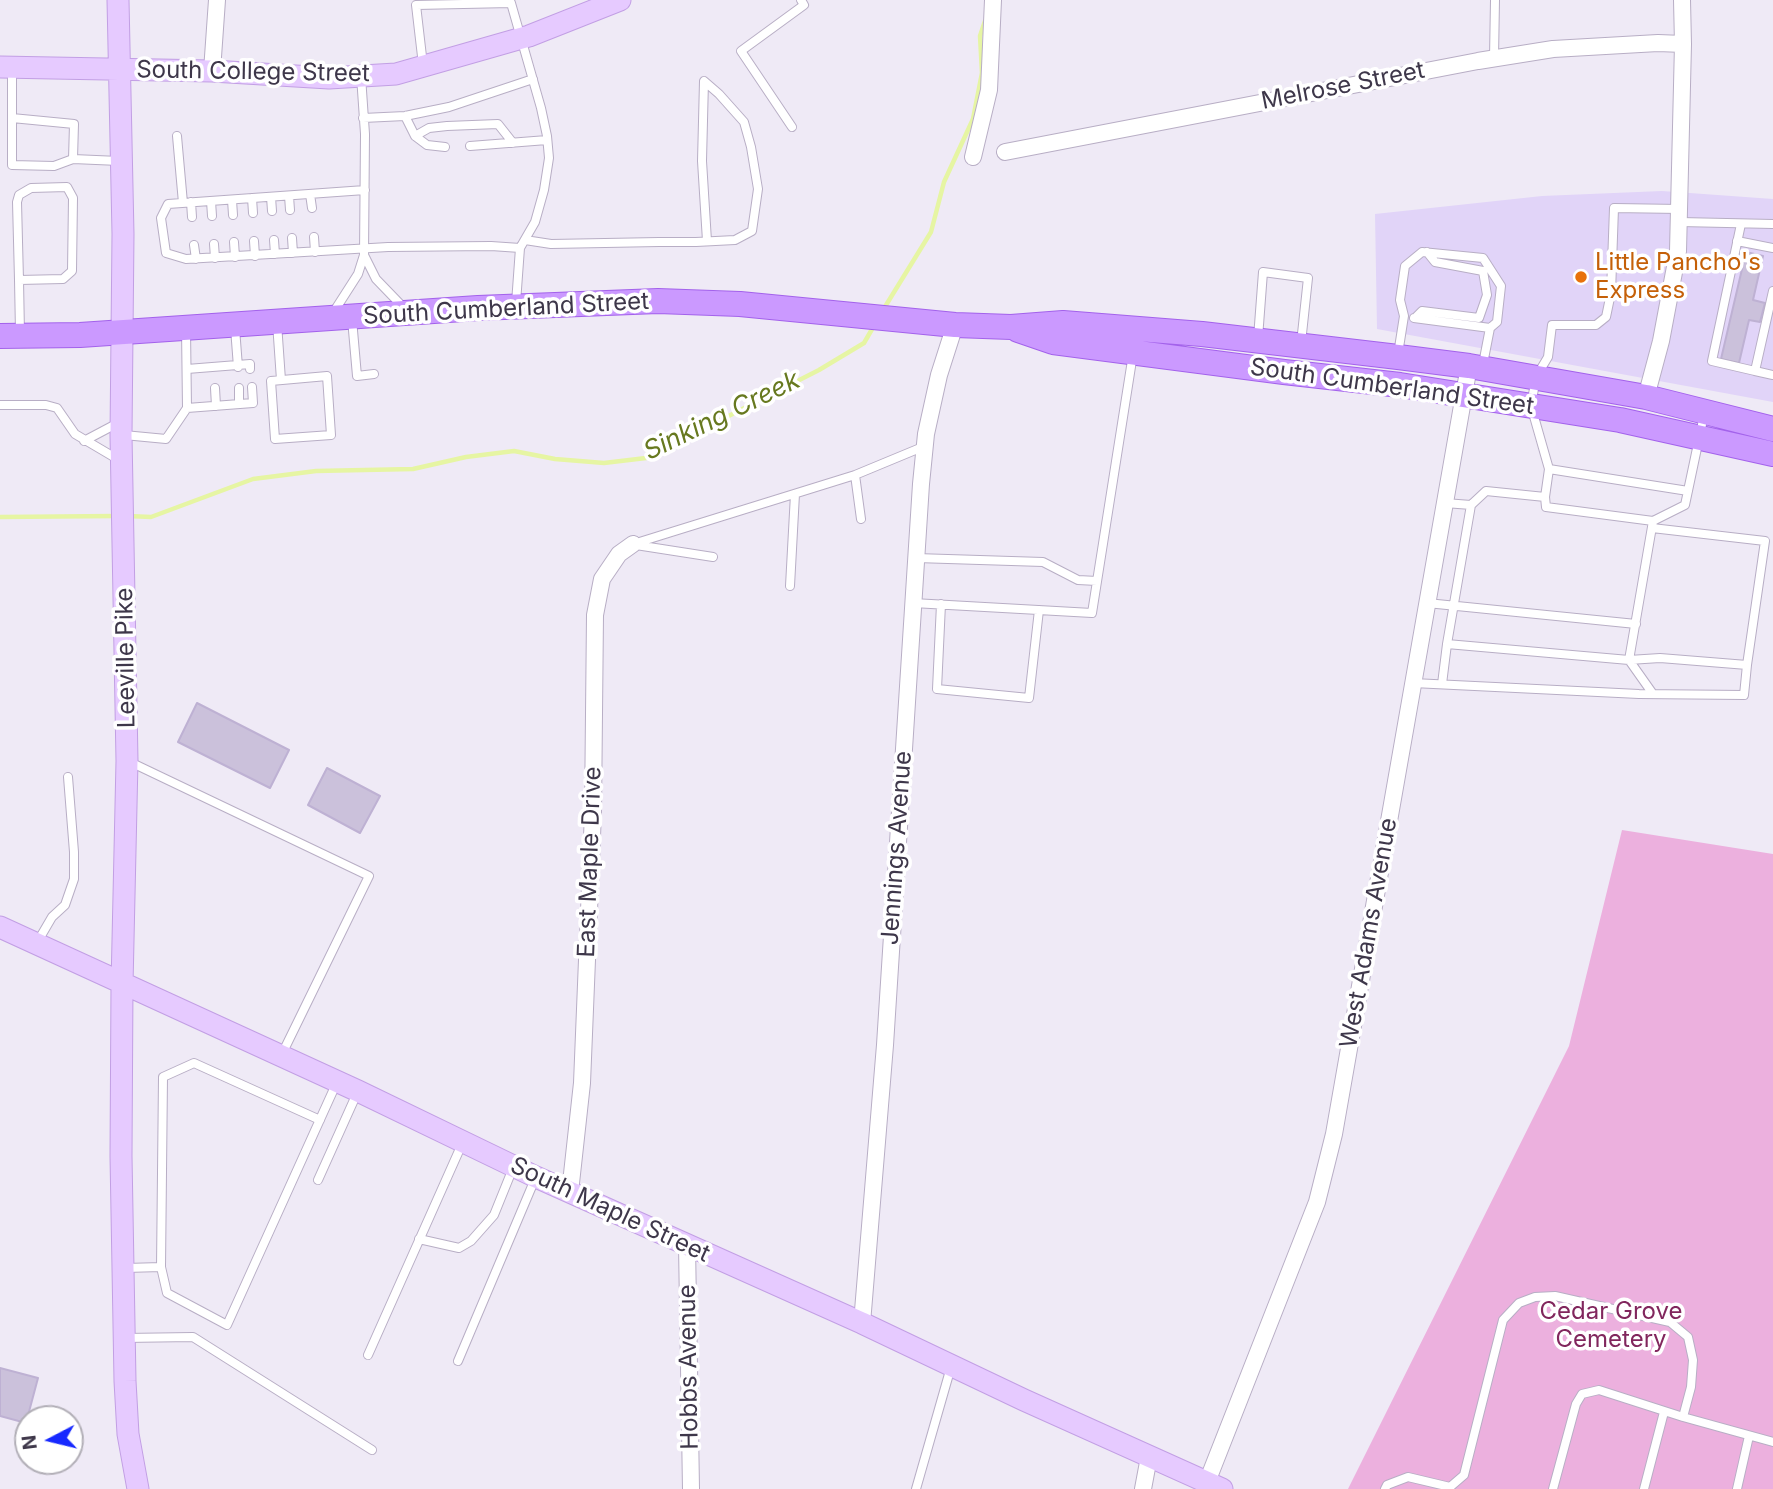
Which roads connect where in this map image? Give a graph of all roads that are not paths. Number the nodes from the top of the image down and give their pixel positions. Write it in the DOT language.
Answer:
graph roads {
  1 [pos="118,0"];
  2 [pos="216,0"];
  3 [pos="620,0"];
  4 [pos="802,0"];
  5 [pos="993,0"];
  6 [pos="1495,0"];
  7 [pos="1682,0"];
  8 [pos="513,1"];
  9 [pos="415,3"];
  10 [pos="520,39"];
  11 [pos="1683,44"];
  12 [pos="1494,58"];
  13 [pos="6,67"];
  14 [pos="423,67"];
  15 [pos="119,70"];
  16 [pos="212,71"];
  17 [pos="361,76"];
  18 [pos="533,79"];
  19 [pos="405,116"];
  20 [pos="12,118"];
  21 [pos="363,118"];
  22 [pos="792,127"];
  23 [pos="177,136"];
  24 [pos="415,136"];
  25 [pos="547,140"];
  26 [pos="513,143"];
  27 [pos="470,146"];
  28 [pos="445,147"];
  29 [pos="1005,152"];
  30 [pos="973,157"];
  31 [pos="73,159"];
  32 [pos="122,161"];
  33 [pos="365,190"];
  34 [pos="310,194"];
  35 [pos="289,195"];
  36 [pos="271,197"];
  37 [pos="251,198"];
  38 [pos="232,200"];
  39 [pos="211,201"];
  40 [pos="187,203"];
  41 [pos="312,208"];
  42 [pos="290,210"];
  43 [pos="272,211"];
  44 [pos="253,213"];
  45 [pos="233,215"];
  46 [pos="212,216"];
  47 [pos="1680,216"];
  48 [pos="192,217"];
  49 [pos="1741,224"];
  50 [pos="1773,225"];
  51 [pos="314,237"];
  52 [pos="292,238"];
  53 [pos="274,240"];
  54 [pos="254,241"];
  55 [pos="707,241"];
  56 [pos="1737,241"];
  57 [pos="234,242"];
  58 [pos="214,244"];
  59 [pos="522,244"];
  60 [pos="194,245"];
  61 [pos="1773,248"];
  62 [pos="363,251"];
  63 [pos="315,252"];
  64 [pos="1427,252"];
  65 [pos="293,253"];
  66 [pos="275,254"];
  67 [pos="255,256"];
  68 [pos="235,257"];
  69 [pos="215,258"];
  70 [pos="195,259"];
  71 [pos="19,279"];
  72 [pos="1773,291"];
  73 [pos="516,306"];
  74 [pos="408,313"];
  75 [pos="1404,316"];
  76 [pos="341,317"];
  77 [pos="1415,318"];
  78 [pos="277,322"];
  79 [pos="234,325"];
  80 [pos="955,325"];
  81 [pos="1011,327"];
  82 [pos="186,328"];
  83 [pos="1490,328"];
  84 [pos="122,332"];
  85 [pos="10,336"];
  86 [pos="1257,341"];
  87 [pos="1300,346"];
  88 [pos="1133,352"];
  89 [pos="1398,357"];
  90 [pos="238,367"];
  91 [pos="1475,367"];
  92 [pos="187,369"];
  93 [pos="250,369"];
  94 [pos="1755,371"];
  95 [pos="374,374"];
  96 [pos="1773,375"];
  97 [pos="1536,377"];
  98 [pos="281,380"];
  99 [pos="251,387"];
  100 [pos="215,388"];
  101 [pos="239,388"];
  102 [pos="1464,395"];
  103 [pos="1646,397"];
  104 [pos="239,404"];
  105 [pos="0,405"];
  106 [pos="216,406"];
  107 [pos="1531,406"];
  108 [pos="187,408"];
  109 [pos="1704,412"];
  110 [pos="121,428"];
  111 [pos="1770,436"];
  112 [pos="1698,437"];
  113 [pos="84,440"];
  114 [pos="925,446"];
  115 [pos="121,461"];
  116 [pos="1549,470"];
  117 [pos="855,475"];
  118 [pos="1688,491"];
  119 [pos="795,494"];
  120 [pos="1545,497"];
  121 [pos="1445,503"];
  122 [pos="1471,505"];
  123 [pos="861,519"];
  124 [pos="1653,525"];
  125 [pos="633,544"];
  126 [pos="713,557"];
  127 [pos="916,558"];
  128 [pos="1097,581"];
  129 [pos="790,586"];
  130 [pos="913,603"];
  131 [pos="1427,603"];
  132 [pos="942,604"];
  133 [pos="1454,606"];
  134 [pos="1039,610"];
  135 [pos="1636,624"];
  136 [pos="1447,644"];
  137 [pos="1629,660"];
  138 [pos="1747,664"];
  139 [pos="1413,683"];
  140 [pos="1442,684"];
  141 [pos="1653,694"];
  142 [pos="127,761"];
  143 [pos="68,777"];
  144 [pos="0,927"];
  145 [pos="36,944"];
  146 [pos="121,985"];
  147 [pos="281,1056"];
  148 [pos="337,1082"];
  149 [pos="358,1091"];
  150 [pos="320,1120"];
  151 [pos="463,1142"];
  152 [pos="514,1166"];
  153 [pos="536,1177"];
  154 [pos="318,1180"];
  155 [pos="570,1192"];
  156 [pos="419,1239"];
  157 [pos="687,1245"];
  158 [pos="161,1267"];
  159 [pos="123,1268"];
  160 [pos="862,1323"];
  161 [pos="124,1338"];
  162 [pos="368,1355"];
  163 [pos="458,1361"];
  164 [pos="951,1366"];
  165 [pos="1664,1412"];
  166 [pos="1683,1418"];
  167 [pos="1749,1436"];
  168 [pos="1773,1441"];
  169 [pos="372,1450"];
  170 [pos="1149,1457"];
  171 [pos="1214,1486"];
  172 [pos="138,1489"];
  173 [pos="691,1489"];
  174 [pos="916,1489"];
  175 [pos="1143,1489"];
  176 [pos="1385,1489"];
  177 [pos="1553,1489"];
  178 [pos="1644,1489"];
  179 [pos="1737,1489"];
  1 -- 15 [label="street, Leeville Pike"];
  2 -- 16 [label="street"];
  3 -- 10 [label="street, South College Street"];
  4 -- 22 [label="lane"];
  5 -- 30 [label="street"];
  6 -- 12 [label="lane"];
  7 -- 11 [label="street"];
  8 -- 9 [label="lane"];
  8 -- 10 [label="lane"];
  9 -- 14 [label="lane"];
  10 -- 14 [label="street, South College Street"];
  10 -- 18 [label="lane"];
  11 -- 12 [label="street, Melrose Street"];
  11 -- 47 [label="street"];
  12 -- 29 [label="street, Melrose Street"];
  13 -- 15 [label="street, South College Street"];
  13 -- 20 [label="lane"];
  14 -- 17 [label="street, South College Street"];
  15 -- 16 [label="street, South College Street"];
  15 -- 32 [label="street, Leeville Pike"];
  16 -- 17 [label="street, South College Street"];
  17 -- 21 [label="lane"];
  18 -- 19 [label="lane"];
  18 -- 25 [label="lane"];
  19 -- 21 [label="lane"];
  19 -- 24 [label="lane"];
  20 -- 31 [label="lane"];
  20 -- 31 [label="lane"];
  21 -- 33 [label="lane"];
  23 -- 40 [label="lane"];
  24 -- 26 [label="lane"];
  24 -- 28 [label="lane"];
  25 -- 26 [label="lane"];
  25 -- 59 [label="lane"];
  26 -- 27 [label="lane"];
  31 -- 32 [label="lane"];
  32 -- 84 [label="street, Leeville Pike"];
  33 -- 34 [label="lane"];
  33 -- 62 [label="lane"];
  34 -- 35 [label="lane"];
  34 -- 41 [label="lane"];
  35 -- 36 [label="lane"];
  35 -- 42 [label="lane"];
  36 -- 37 [label="lane"];
  36 -- 43 [label="lane"];
  37 -- 38 [label="lane"];
  37 -- 44 [label="lane"];
  38 -- 39 [label="lane"];
  38 -- 45 [label="lane"];
  39 -- 40 [label="lane"];
  39 -- 46 [label="lane"];
  40 -- 48 [label="lane"];
  40 -- 70 [label="lane"];
  47 -- 49 [label="lane"];
  47 -- 97 [label="lane"];
  47 -- 103 [label="street"];
  49 -- 50 [label="lane"];
  49 -- 56 [label="lane"];
  51 -- 63 [label="lane"];
  52 -- 65 [label="lane"];
  53 -- 66 [label="lane"];
  54 -- 67 [label="lane"];
  55 -- 55 [label="lane"];
  55 -- 59 [label="lane"];
  56 -- 61 [label="lane"];
  56 -- 94 [label="lane"];
  57 -- 68 [label="lane"];
  58 -- 69 [label="lane"];
  59 -- 62 [label="lane"];
  59 -- 73 [label="lane"];
  60 -- 70 [label="lane"];
  62 -- 63 [label="lane"];
  62 -- 74 [label="lane"];
  62 -- 76 [label="lane"];
  63 -- 65 [label="lane"];
  64 -- 75 [label="lane"];
  64 -- 77 [label="lane"];
  64 -- 83 [label="lane"];
  65 -- 66 [label="lane"];
  66 -- 67 [label="lane"];
  67 -- 68 [label="lane"];
  68 -- 69 [label="lane"];
  69 -- 70 [label="lane"];
  71 -- 71 [label="lane"];
  71 -- 85 [label="lane"];
  72 -- 94 [label="lane"];
  73 -- 74 [label="main road, South Cumberland Street"];
  73 -- 80 [label="main road, South Cumberland Street"];
  74 -- 76 [label="main road, South Cumberland Street"];
  75 -- 77 [label="lane"];
  75 -- 89 [label="lane"];
  76 -- 78 [label="main road, South Cumberland Street"];
  76 -- 95 [label="lane"];
  77 -- 83 [label="lane"];
  78 -- 79 [label="main road, South Cumberland Street"];
  78 -- 98 [label="lane"];
  79 -- 82 [label="main road, South Cumberland Street"];
  79 -- 90 [label="lane"];
  80 -- 81 [label="main road, South Cumberland Street"];
  80 -- 114 [label="street, Jennings Avenue"];
  81 -- 86 [label="main road, South Cumberland Street"];
  81 -- 88 [label="main road, South Cumberland Street"];
  82 -- 84 [label="main road, South Cumberland Street"];
  82 -- 92 [label="lane"];
  83 -- 91 [label="lane"];
  84 -- 85 [label="main road, South Cumberland Street"];
  84 -- 110 [label="street, Leeville Pike"];
  86 -- 87 [label="main road, South Cumberland Street"];
  86 -- 87 [label="lane"];
  87 -- 89 [label="main road, South Cumberland Street"];
  88 -- 102 [label="main road, South Cumberland Street"];
  88 -- 128 [label="lane"];
  89 -- 91 [label="main road, South Cumberland Street"];
  90 -- 92 [label="lane"];
  90 -- 93 [label="lane"];
  91 -- 97 [label="main road, South Cumberland Street"];
  91 -- 102 [label="street, West Adams Avenue"];
  92 -- 108 [label="lane"];
  94 -- 96 [label="lane"];
  97 -- 103 [label="main road, South Cumberland Street"];
  97 -- 107 [label="lane"];
  98 -- 98 [label="lane"];
  99 -- 104 [label="lane"];
  100 -- 106 [label="lane"];
  101 -- 104 [label="lane"];
  102 -- 107 [label="main road, South Cumberland Street"];
  102 -- 121 [label="street, West Adams Avenue"];
  103 -- 109 [label="main road, South Cumberland Street"];
  104 -- 106 [label="lane"];
  105 -- 113 [label="lane"];
  106 -- 108 [label="lane"];
  107 -- 112 [label="main road, South Cumberland Street"];
  107 -- 116 [label="lane"];
  108 -- 110 [label="lane"];
  109 -- 111 [label="main road, South Cumberland Street"];
  109 -- 112 [label="lane"];
  110 -- 113 [label="lane"];
  110 -- 115 [label="street, Leeville Pike"];
  111 -- 112 [label="main road, South Cumberland Street"];
  112 -- 118 [label="lane"];
  113 -- 115 [label="lane"];
  114 -- 117 [label="lane"];
  114 -- 127 [label="street, Jennings Avenue"];
  115 -- 142 [label="street, Leeville Pike"];
  116 -- 118 [label="lane"];
  116 -- 120 [label="lane"];
  117 -- 119 [label="lane"];
  117 -- 123 [label="lane"];
  118 -- 124 [label="lane"];
  119 -- 125 [label="lane"];
  119 -- 129 [label="lane"];
  120 -- 122 [label="lane"];
  120 -- 124 [label="lane"];
  121 -- 122 [label="lane"];
  121 -- 131 [label="street, West Adams Avenue"];
  122 -- 133 [label="lane"];
  124 -- 135 [label="lane"];
  124 -- 138 [label="lane"];
  125 -- 126 [label="lane"];
  125 -- 155 [label="street, East Maple Drive"];
  127 -- 128 [label="lane"];
  127 -- 130 [label="street, Jennings Avenue"];
  128 -- 134 [label="lane"];
  130 -- 132 [label="lane"];
  130 -- 160 [label="street, Jennings Avenue"];
  131 -- 133 [label="lane"];
  131 -- 139 [label="street, West Adams Avenue"];
  132 -- 134 [label="lane"];
  132 -- 134 [label="lane"];
  133 -- 135 [label="lane"];
  133 -- 136 [label="lane"];
  135 -- 137 [label="lane"];
  136 -- 137 [label="lane"];
  136 -- 140 [label="lane"];
  137 -- 138 [label="lane"];
  137 -- 141 [label="lane"];
  138 -- 141 [label="lane"];
  139 -- 140 [label="lane"];
  139 -- 171 [label="street, West Adams Avenue"];
  140 -- 141 [label="lane"];
  142 -- 146 [label="street, Leeville Pike"];
  142 -- 147 [label="lane"];
  143 -- 145 [label="lane"];
  144 -- 145 [label="street, South Maple Street"];
  145 -- 146 [label="street, South Maple Street"];
  146 -- 147 [label="street, South Maple Street"];
  146 -- 159 [label="street, Leeville Pike"];
  147 -- 148 [label="street, South Maple Street"];
  148 -- 149 [label="street, South Maple Street"];
  148 -- 150 [label="lane"];
  149 -- 151 [label="street, South Maple Street"];
  149 -- 154 [label="lane"];
  150 -- 158 [label="lane"];
  150 -- 158 [label="lane"];
  151 -- 152 [label="street, South Maple Street"];
  151 -- 156 [label="lane"];
  152 -- 153 [label="street, South Maple Street"];
  152 -- 156 [label="lane"];
  153 -- 155 [label="street, South Maple Street"];
  153 -- 163 [label="lane"];
  155 -- 157 [label="street, South Maple Street"];
  156 -- 162 [label="lane"];
  157 -- 160 [label="street, South Maple Street"];
  157 -- 173 [label="street, Hobbs Avenue"];
  158 -- 159 [label="lane"];
  159 -- 161 [label="street, Leeville Pike"];
  160 -- 164 [label="street, South Maple Street"];
  161 -- 169 [label="lane"];
  161 -- 172 [label="street, Leeville Pike"];
  164 -- 170 [label="street, South Maple Street"];
  164 -- 174 [label="lane"];
  165 -- 166 [label="lane"];
  165 -- 177 [label="lane"];
  165 -- 178 [label="lane"];
  166 -- 167 [label="lane"];
  166 -- 176 [label="lane"];
  167 -- 168 [label="lane"];
  167 -- 179 [label="lane"];
  170 -- 171 [label="street, South Maple Street"];
  170 -- 175 [label="street"];
}
